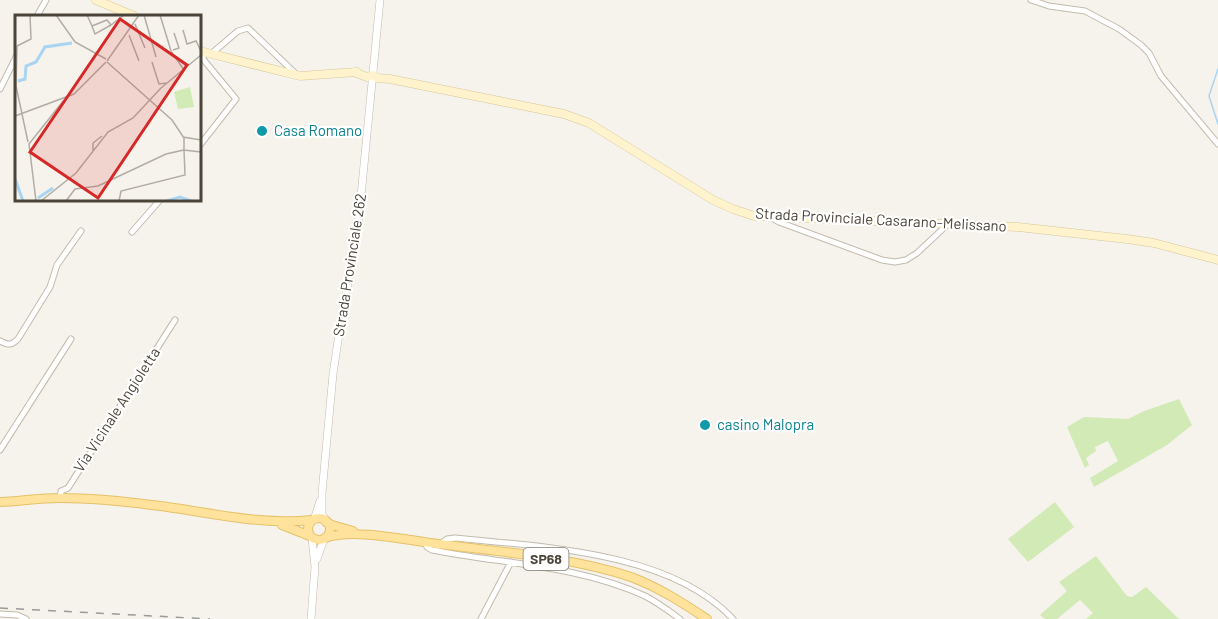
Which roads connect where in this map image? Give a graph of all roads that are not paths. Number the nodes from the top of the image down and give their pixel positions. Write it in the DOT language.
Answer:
graph roads {
  1 [pos="46,0"];
  2 [pos="96,0"];
  3 [pos="380,0"];
  4 [pos="1031,0"];
  5 [pos="38,15"];
  6 [pos="132,15"];
  7 [pos="204,53"];
  8 [pos="15,59"];
  9 [pos="373,75"];
  10 [pos="300,76"];
  11 [pos="0,89"];
  12 [pos="1218,144"];
  13 [pos="201,145"];
  14 [pos="159,201"];
  15 [pos="770,216"];
  16 [pos="947,225"];
  17 [pos="81,231"];
  18 [pos="132,232"];
  19 [pos="1218,260"];
  20 [pos="175,320"];
  21 [pos="71,339"];
  22 [pos="0,341"];
  23 [pos="0,450"];
  24 [pos="322,493"];
  25 [pos="60,498"];
  26 [pos="0,502"];
  27 [pos="258,520"];
  28 [pos="313,520"];
  29 [pos="326,521"];
  30 [pos="374,536"];
  31 [pos="311,537"];
  32 [pos="324,539"];
  33 [pos="425,542"];
  34 [pos="441,544"];
  35 [pos="511,562"];
  36 [pos="315,567"];
  37 [pos="0,614"];
  38 [pos="26,619"];
  39 [pos="311,619"];
  40 [pos="481,619"];
  41 [pos="680,619"];
  42 [pos="706,619"];
  43 [pos="733,619"];
  1 -- 5 [label="street"];
  2 -- 6 [label="main road"];
  3 -- 9 [label="street, Strada Provinciale 262"];
  4 -- 12 [label="street"];
  7 -- 10 [label="main road, Strada Provinciale Casarano-Melissano"];
  7 -- 10 [label="street"];
  7 -- 13 [label="street"];
  8 -- 11 [label="street"];
  9 -- 10 [label="main road, Strada Provinciale Casarano-Melissano"];
  9 -- 15 [label="main road, Strada Provinciale Casarano-Melissano"];
  9 -- 24 [label="street, Strada Provinciale 262"];
  14 -- 18 [label="street"];
  15 -- 16 [label="main road, Strada Provinciale Casarano-Melissano"];
  15 -- 16 [label="street"];
  16 -- 19 [label="main road, Strada Provinciale Casarano-Melissano"];
  17 -- 22 [label="street"];
  20 -- 25 [label="street, Via Vicinale Angioletta"];
  21 -- 23 [label="street"];
  24 -- 28 [label="street"];
  24 -- 29 [label="street"];
  25 -- 26 [label="main road, SP68"];
  25 -- 27 [label="main road, SP68"];
  27 -- 28 [label="main road, SP68"];
  27 -- 31 [label="main road, SP68"];
  28 -- 29 [label="main road, SP68"];
  28 -- 31 [label="main road"];
  29 -- 30 [label="main road, SP68"];
  29 -- 32 [label="main road"];
  30 -- 32 [label="main road, SP68"];
  30 -- 33 [label="main road, SP68"];
  31 -- 32 [label="main road, SP68"];
  31 -- 36 [label="street"];
  32 -- 36 [label="street"];
  33 -- 34 [label="main road, SP68"];
  33 -- 35 [label="street"];
  34 -- 42 [label="main road, SP68"];
  34 -- 43 [label="street"];
  35 -- 40 [label="street"];
  35 -- 41 [label="street"];
  36 -- 39 [label="street"];
  37 -- 38 [label="street"];
}
